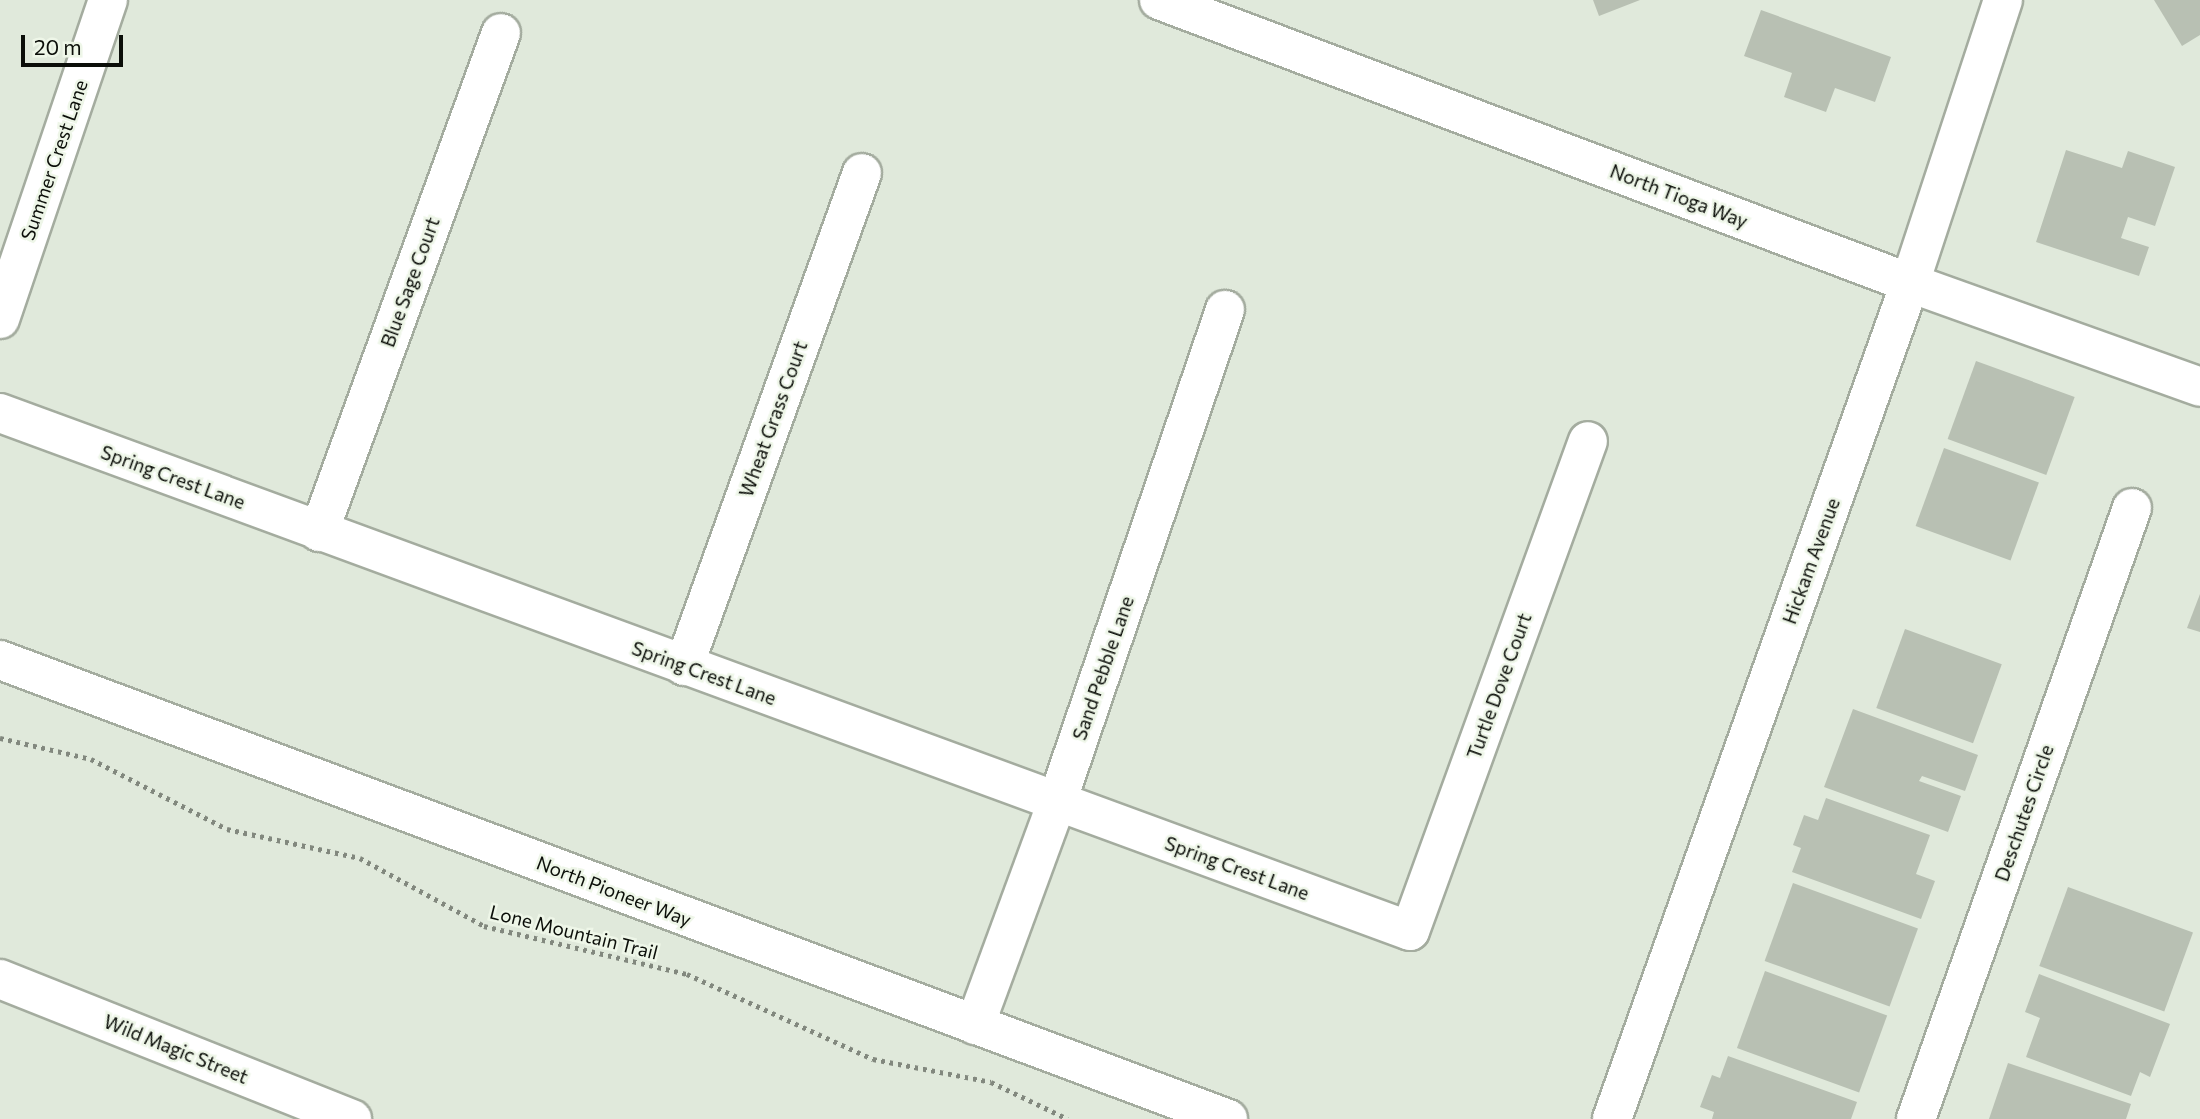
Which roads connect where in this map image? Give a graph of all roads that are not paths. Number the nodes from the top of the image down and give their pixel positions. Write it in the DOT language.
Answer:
graph roads {
  1 [pos="108,0"];
  2 [pos="1159,0"];
  3 [pos="2003,0"];
  4 [pos="501,33"];
  5 [pos="862,173"];
  6 [pos="1910,283"];
  7 [pos="1225,310"];
  8 [pos="0,319"];
  9 [pos="2200,387"];
  10 [pos="0,412"];
  11 [pos="1588,441"];
  12 [pos="2132,508"];
  13 [pos="319,532"];
  14 [pos="0,660"];
  15 [pos="684,666"];
  16 [pos="1057,802"];
  17 [pos="1410,931"];
  18 [pos="0,979"];
  19 [pos="975,1025"];
  20 [pos="352,1119"];
  21 [pos="1228,1119"];
  22 [pos="1612,1119"];
  23 [pos="1916,1119"];
  1 -- 8 [label="street, Summer Crest Lane"];
  2 -- 6 [label="street, North Tioga Way"];
  3 -- 6 [label="street, Hickam Avenue"];
  4 -- 13 [label="street, Blue Sage Court"];
  5 -- 15 [label="street, Wheat Grass Court"];
  6 -- 9 [label="street, North Tioga Way"];
  6 -- 22 [label="street, Hickam Avenue"];
  7 -- 16 [label="street, Sand Pebble Lane"];
  10 -- 13 [label="street, Spring Crest Lane"];
  11 -- 17 [label="street, Turtle Dove Court"];
  12 -- 23 [label="street, Deschutes Circle"];
  13 -- 15 [label="street, Spring Crest Lane"];
  14 -- 19 [label="street, North Pioneer Way"];
  15 -- 16 [label="street, Spring Crest Lane"];
  16 -- 17 [label="street, Spring Crest Lane"];
  16 -- 19 [label="street, Sand Pebble Lane"];
  18 -- 20 [label="street, Wild Magic Street"];
  19 -- 21 [label="street, North Pioneer Way"];
}
